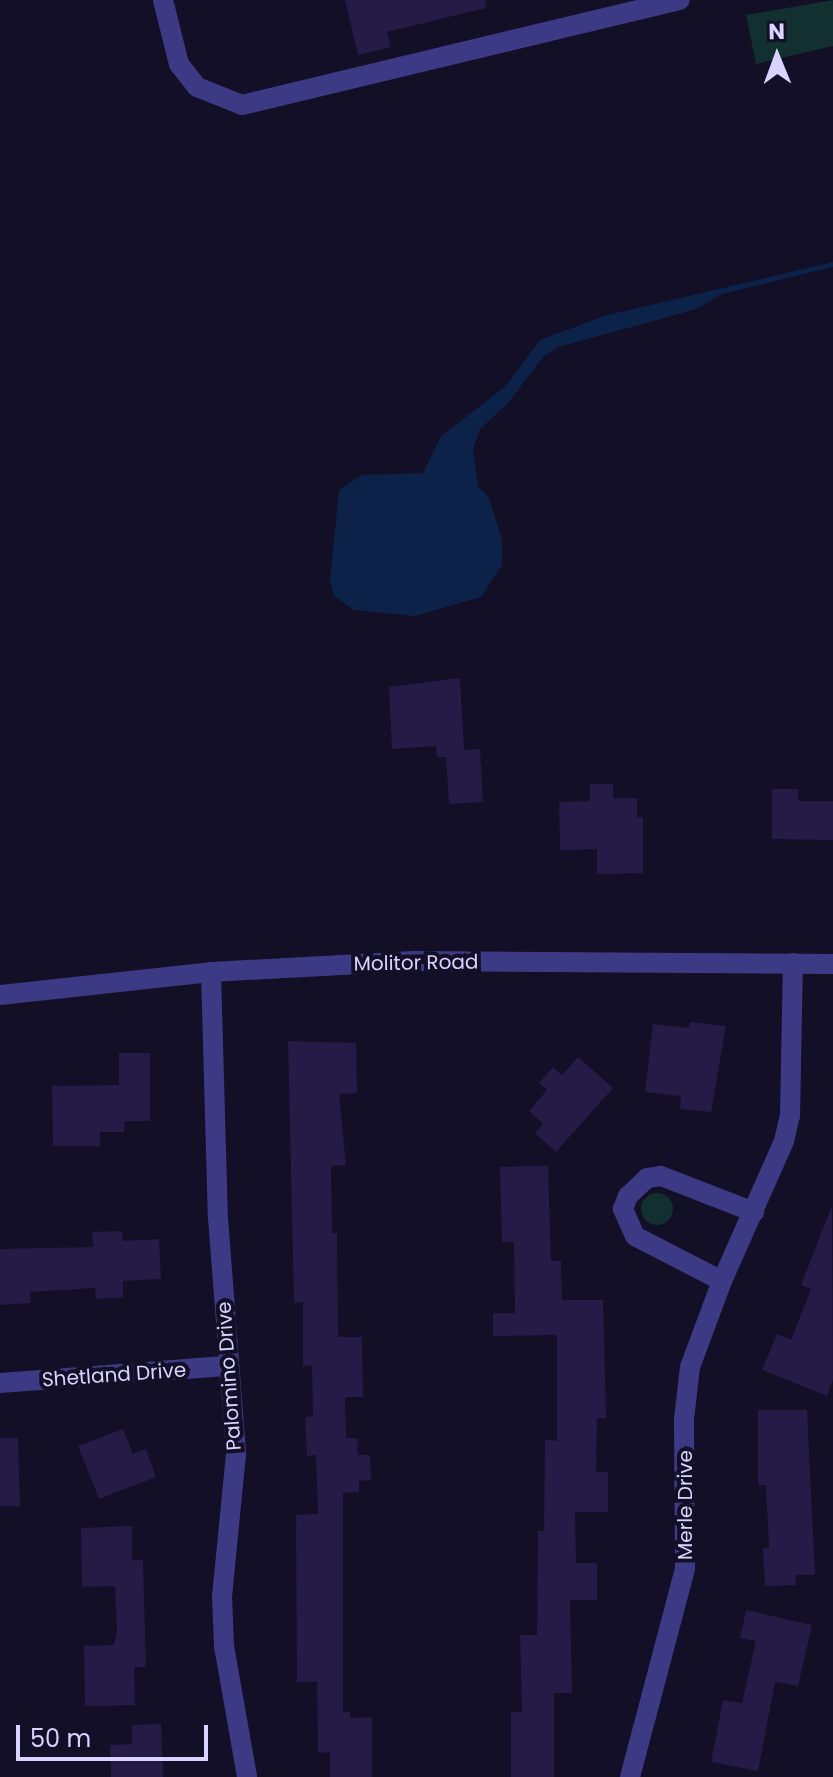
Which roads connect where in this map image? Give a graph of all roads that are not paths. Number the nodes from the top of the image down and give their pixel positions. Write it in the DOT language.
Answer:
graph roads {
  1 [pos="163,0"];
  2 [pos="680,0"];
  3 [pos="793,963"];
  4 [pos="833,964"];
  5 [pos="211,972"];
  6 [pos="0,995"];
  7 [pos="754,1212"];
  8 [pos="722,1281"];
  9 [pos="228,1366"];
  10 [pos="0,1383"];
  11 [pos="247,1777"];
  12 [pos="630,1777"];
  1 -- 2 [label="street"];
  3 -- 4 [label="street, Molitor Road"];
  3 -- 5 [label="street, Molitor Road"];
  3 -- 7 [label="street, Merle Drive"];
  5 -- 6 [label="street, Molitor Road"];
  5 -- 9 [label="street, Palomino Drive"];
  7 -- 8 [label="street, Merle Drive"];
  7 -- 8 [label="street"];
  8 -- 12 [label="street, Merle Drive"];
  9 -- 10 [label="street, Shetland Drive"];
  9 -- 11 [label="street, Palomino Drive"];
}
